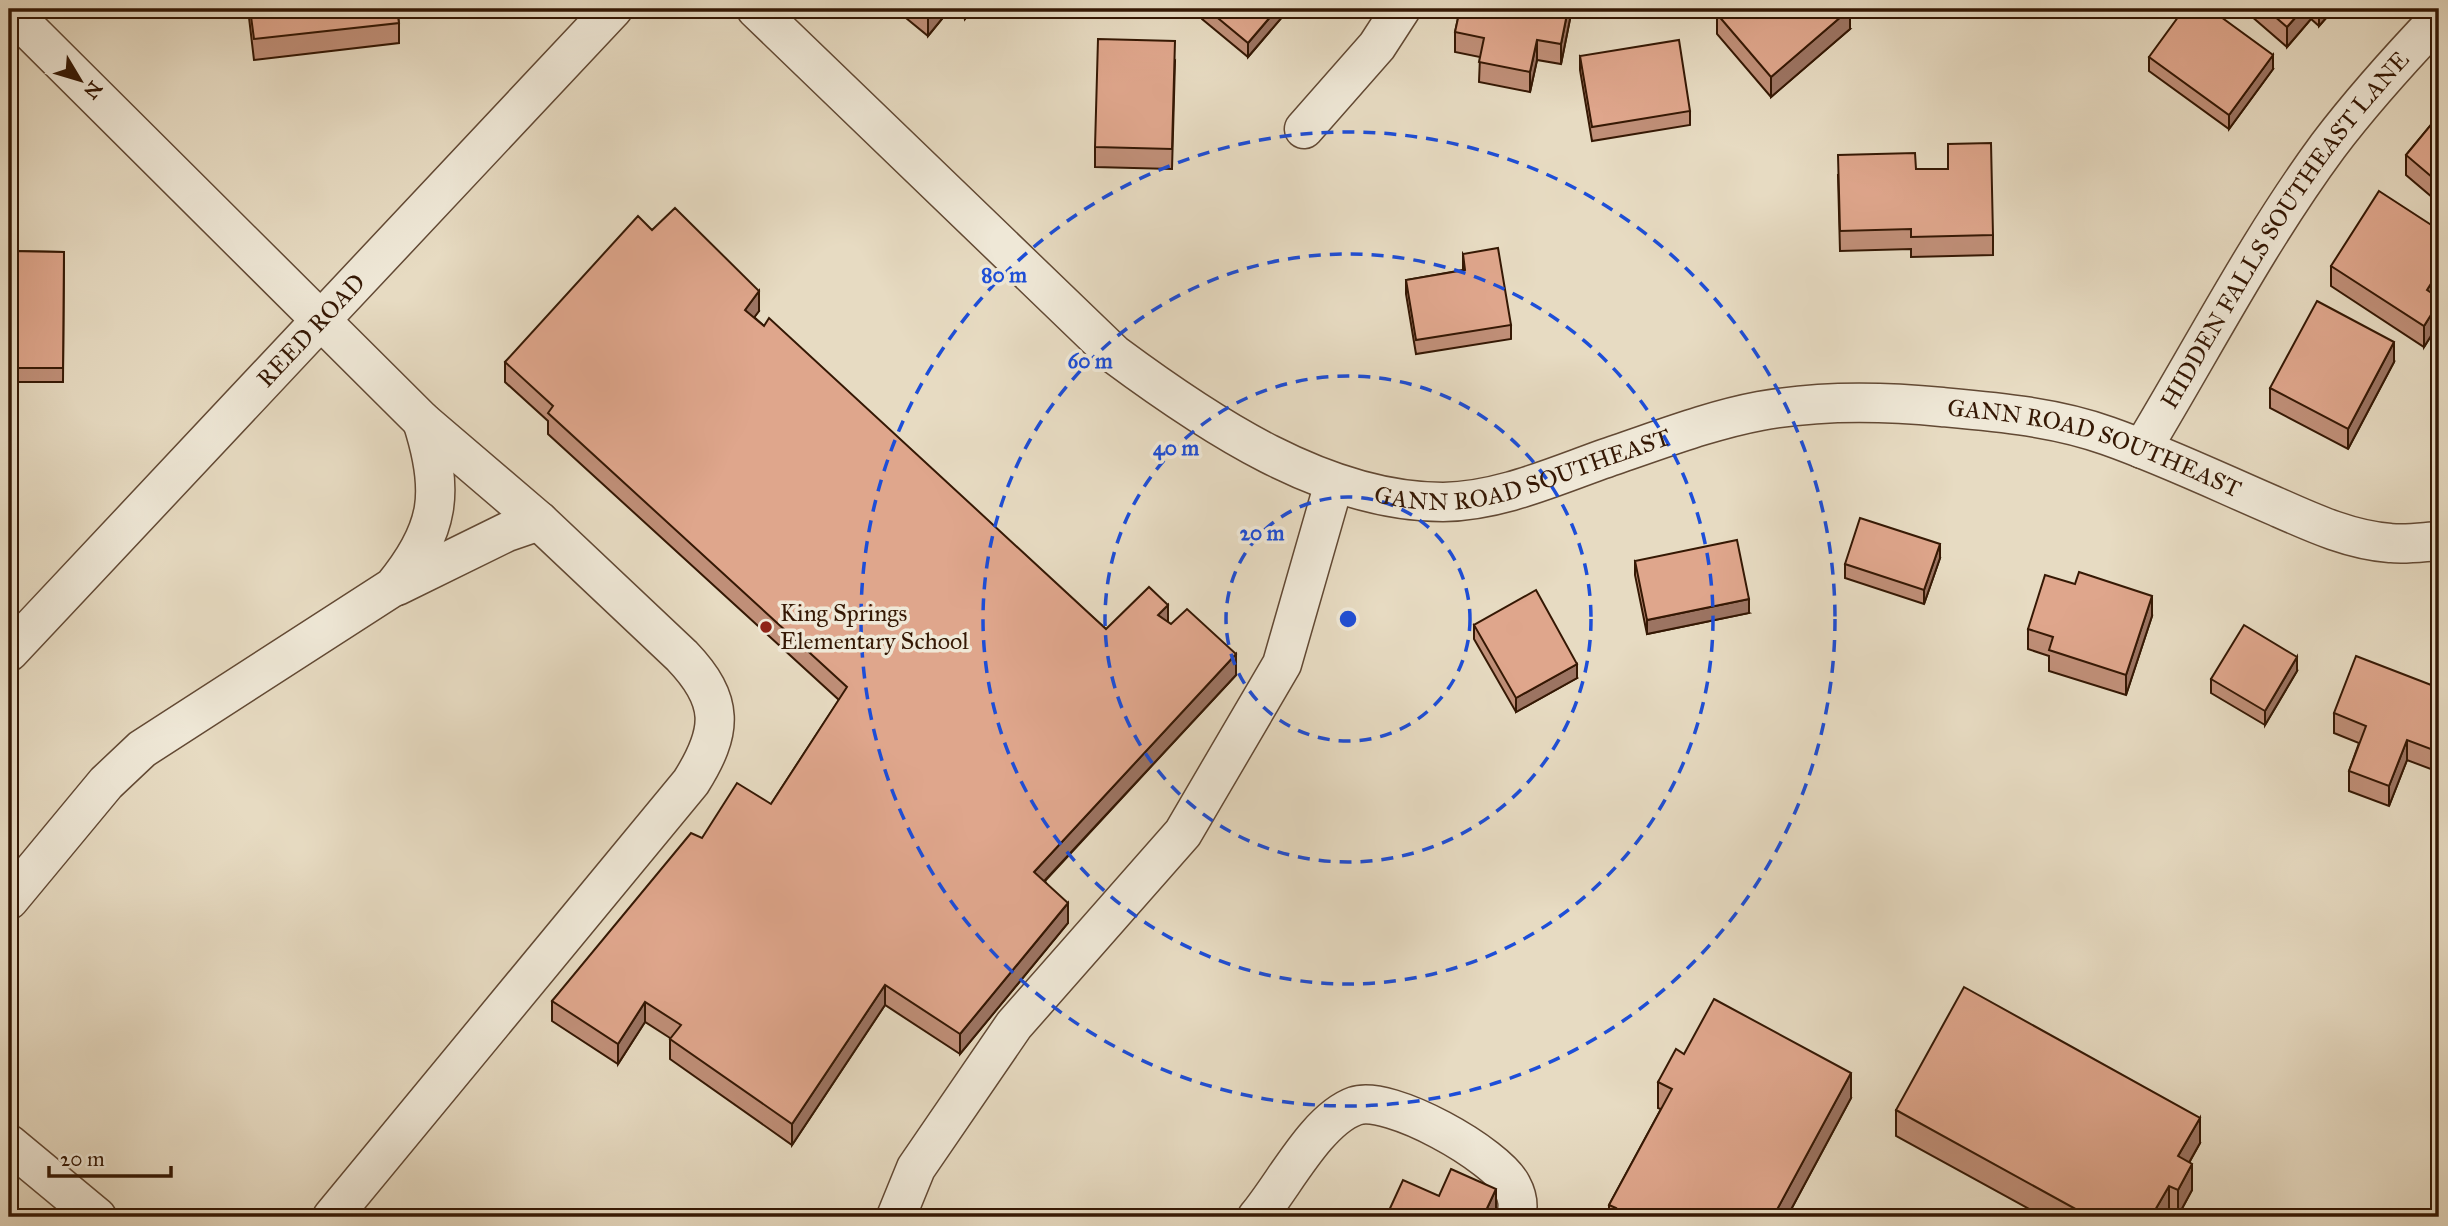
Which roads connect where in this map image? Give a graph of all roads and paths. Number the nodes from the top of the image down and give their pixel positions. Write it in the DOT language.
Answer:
graph roads {
  1 [pos="613,9"];
  2 [pos="756,9"];
  3 [pos="1401,9"];
  4 [pos="9,10"];
  5 [pos="2439,18"];
  6 [pos="1304,129"];
  7 [pos="321,318"];
  8 [pos="422,421"];
  9 [pos="2142,449"];
  10 [pos="1334,483"];
  11 [pos="538,521"];
  12 [pos="2439,541"];
  13 [pos="393,587"];
  14 [pos="9,652"];
  15 [pos="9,900"];
  16 [pos="9,1144"];
  17 [pos="97,1217"];
  18 [pos="332,1217"];
  19 [pos="896,1217"];
  20 [pos="1257,1217"];
  21 [pos="1516,1217"];
  1 -- 7 [label="street, REED ROAD"];
  2 -- 10 [label="street, GANN ROAD SOUTHEAST"];
  3 -- 6 [label="street"];
  4 -- 7 [label="street"];
  5 -- 9 [label="street, HIDDEN FALLS SOUTHEAST LANE"];
  7 -- 8 [label="street"];
  7 -- 14 [label="street, REED ROAD"];
  8 -- 11 [label="street"];
  8 -- 13 [label="street"];
  9 -- 10 [label="street, GANN ROAD SOUTHEAST"];
  9 -- 12 [label="street, GANN ROAD SOUTHEAST"];
  10 -- 19 [label="street"];
  11 -- 13 [label="street"];
  11 -- 18 [label="street"];
  13 -- 15 [label="street"];
  16 -- 17 [label="street"];
  20 -- 21 [label="street"];
}
